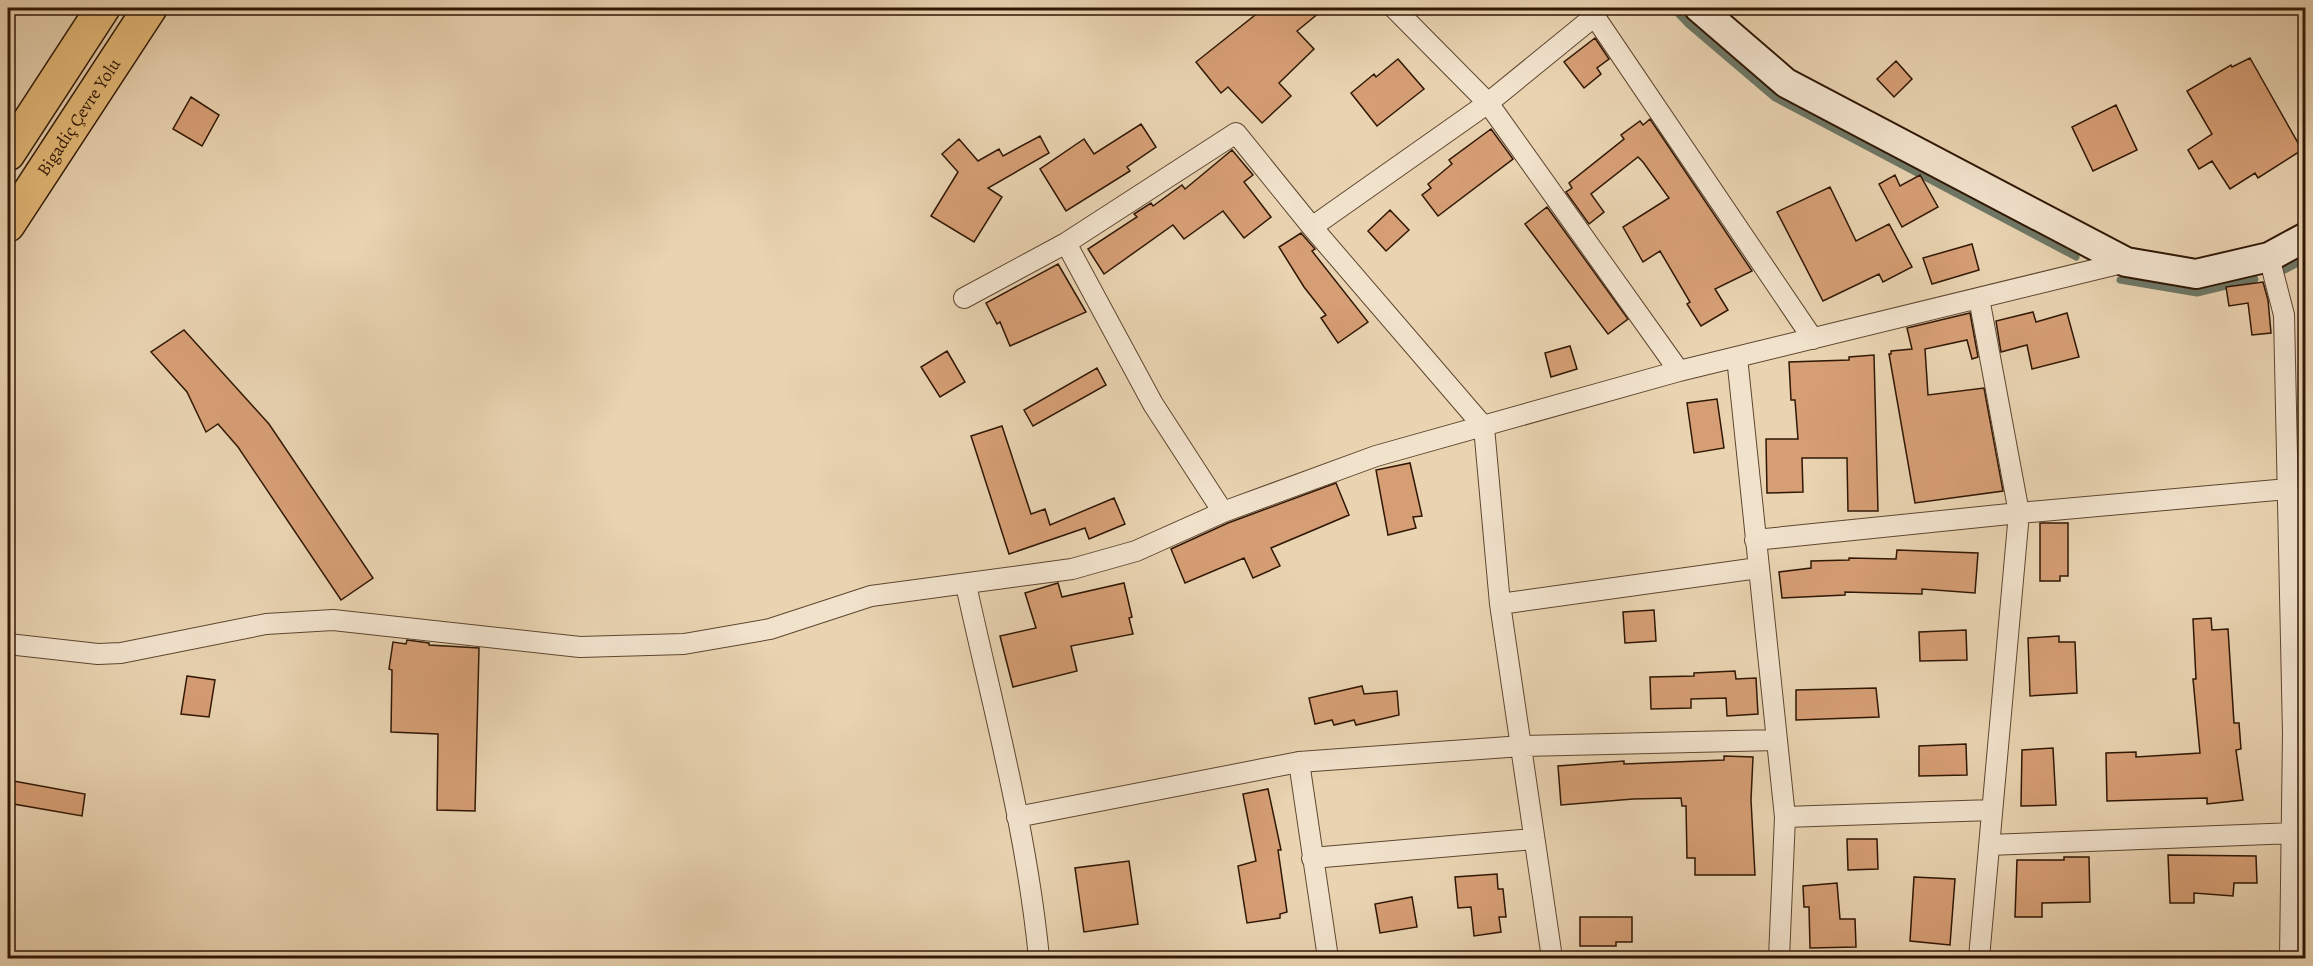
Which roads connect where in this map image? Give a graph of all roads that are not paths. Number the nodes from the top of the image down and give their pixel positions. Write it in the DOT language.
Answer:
graph roads {
  1 [pos="103,8"];
  2 [pos="150,8"];
  3 [pos="1394,8"];
  4 [pos="1699,8"];
  5 [pos="1593,11"];
  6 [pos="1488,103"];
  7 [pos="8,154"];
  8 [pos="8,225"];
  9 [pos="1312,227"];
  10 [pos="2306,237"];
  11 [pos="1066,243"];
  12 [pos="2269,257"];
  13 [pos="2126,262"];
  14 [pos="964,298"];
  15 [pos="1979,298"];
  16 [pos="1813,339"];
  17 [pos="1737,357"];
  18 [pos="1679,370"];
  19 [pos="1484,427"];
  20 [pos="2294,502"];
  21 [pos="1223,512"];
  22 [pos="2019,513"];
  23 [pos="1755,540"];
  24 [pos="1758,568"];
  25 [pos="966,585"];
  26 [pos="1500,604"];
  27 [pos="8,644"];
  28 [pos="2299,734"];
  29 [pos="1777,740"];
  30 [pos="1522,746"];
  31 [pos="1299,762"];
  32 [pos="1992,810"];
  33 [pos="1017,817"];
  34 [pos="1785,817"];
  35 [pos="2292,833"];
  36 [pos="1533,838"];
  37 [pos="1989,845"];
  38 [pos="1311,858"];
  39 [pos="2298,932"];
  40 [pos="1039,958"];
  41 [pos="1328,958"];
  42 [pos="1552,958"];
  43 [pos="1779,958"];
  44 [pos="1979,958"];
  45 [pos="2290,958"];
  1 -- 7 [label="highway"];
  2 -- 8 [label="highway, Bigadiç Çevre Yolu"];
  3 -- 6 [label="street"];
  4 -- 13 [label="street"];
  5 -- 6 [label="street"];
  5 -- 16 [label="street"];
  6 -- 9 [label="street"];
  6 -- 18 [label="street"];
  9 -- 11 [label="street"];
  9 -- 19 [label="street"];
  10 -- 12 [label="street"];
  11 -- 14 [label="street"];
  11 -- 21 [label="street"];
  12 -- 13 [label="street"];
  12 -- 20 [label="street"];
  13 -- 15 [label="street"];
  15 -- 16 [label="street"];
  15 -- 22 [label="street"];
  16 -- 17 [label="street"];
  17 -- 18 [label="street"];
  17 -- 23 [label="street"];
  18 -- 19 [label="street"];
  19 -- 21 [label="street"];
  19 -- 26 [label="street"];
  20 -- 22 [label="street"];
  20 -- 28 [label="street"];
  21 -- 25 [label="street"];
  22 -- 23 [label="street"];
  22 -- 32 [label="street"];
  23 -- 24 [label="street"];
  24 -- 26 [label="street"];
  24 -- 29 [label="street"];
  25 -- 27 [label="street"];
  25 -- 33 [label="street"];
  26 -- 30 [label="street"];
  28 -- 35 [label="street"];
  29 -- 30 [label="street"];
  29 -- 34 [label="street"];
  30 -- 31 [label="street"];
  30 -- 36 [label="street"];
  31 -- 33 [label="street"];
  31 -- 38 [label="street"];
  32 -- 34 [label="street"];
  32 -- 37 [label="street"];
  33 -- 40 [label="street"];
  34 -- 43 [label="street"];
  35 -- 37 [label="street"];
  35 -- 39 [label="street"];
  36 -- 38 [label="street"];
  36 -- 42 [label="street"];
  37 -- 44 [label="street"];
  38 -- 41 [label="street"];
  39 -- 45 [label="street"];
}
